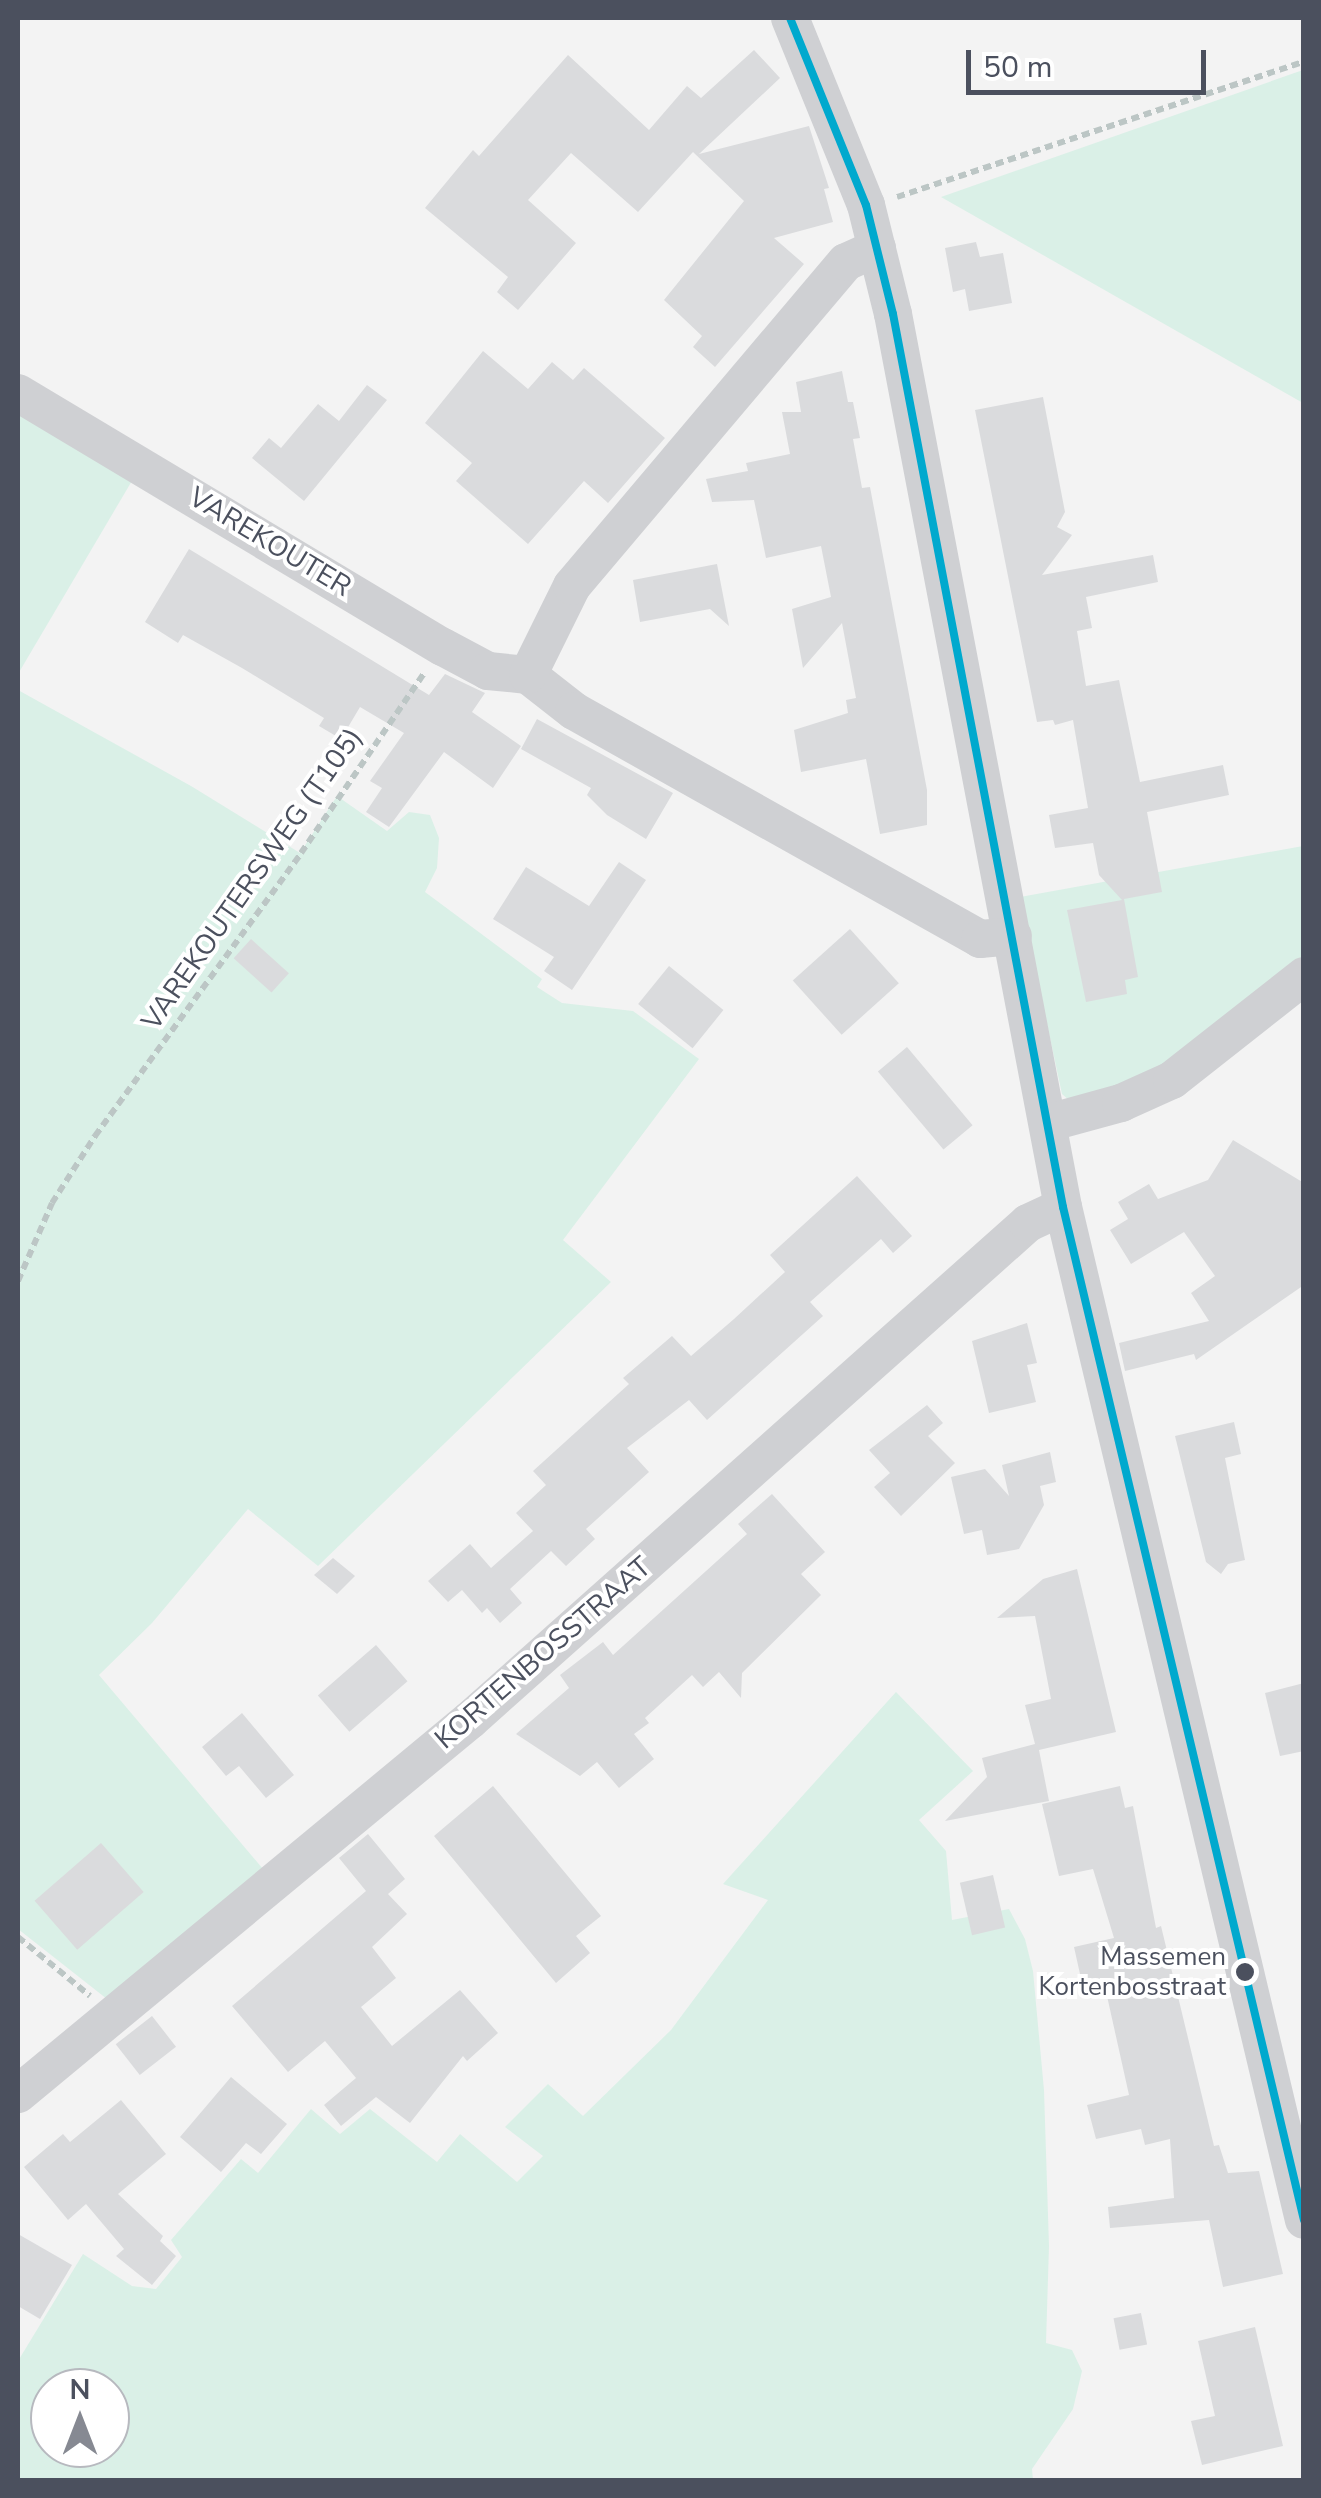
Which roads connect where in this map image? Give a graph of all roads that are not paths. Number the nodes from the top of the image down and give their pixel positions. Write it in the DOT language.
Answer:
graph roads {
  1 [pos="790,18"];
  2 [pos="877,248"];
  3 [pos="18,393"];
  4 [pos="528,676"];
  5 [pos="1013,936"];
  6 [pos="1304,976"];
  7 [pos="1048,1124"];
  8 [pos="1062,1207"];
  9 [pos="18,2094"];
  10 [pos="1304,2220"];
  1 -- 2 [label="street"];
  2 -- 4 [label="street"];
  2 -- 5 [label="street"];
  3 -- 4 [label="street, VAREKOUTER"];
  4 -- 5 [label="street, VAREKOUTER"];
  5 -- 7 [label="street"];
  6 -- 7 [label="street"];
  7 -- 8 [label="street"];
  8 -- 9 [label="street, KORTENBOSSTRAAT"];
  8 -- 10 [label="street"];
}
